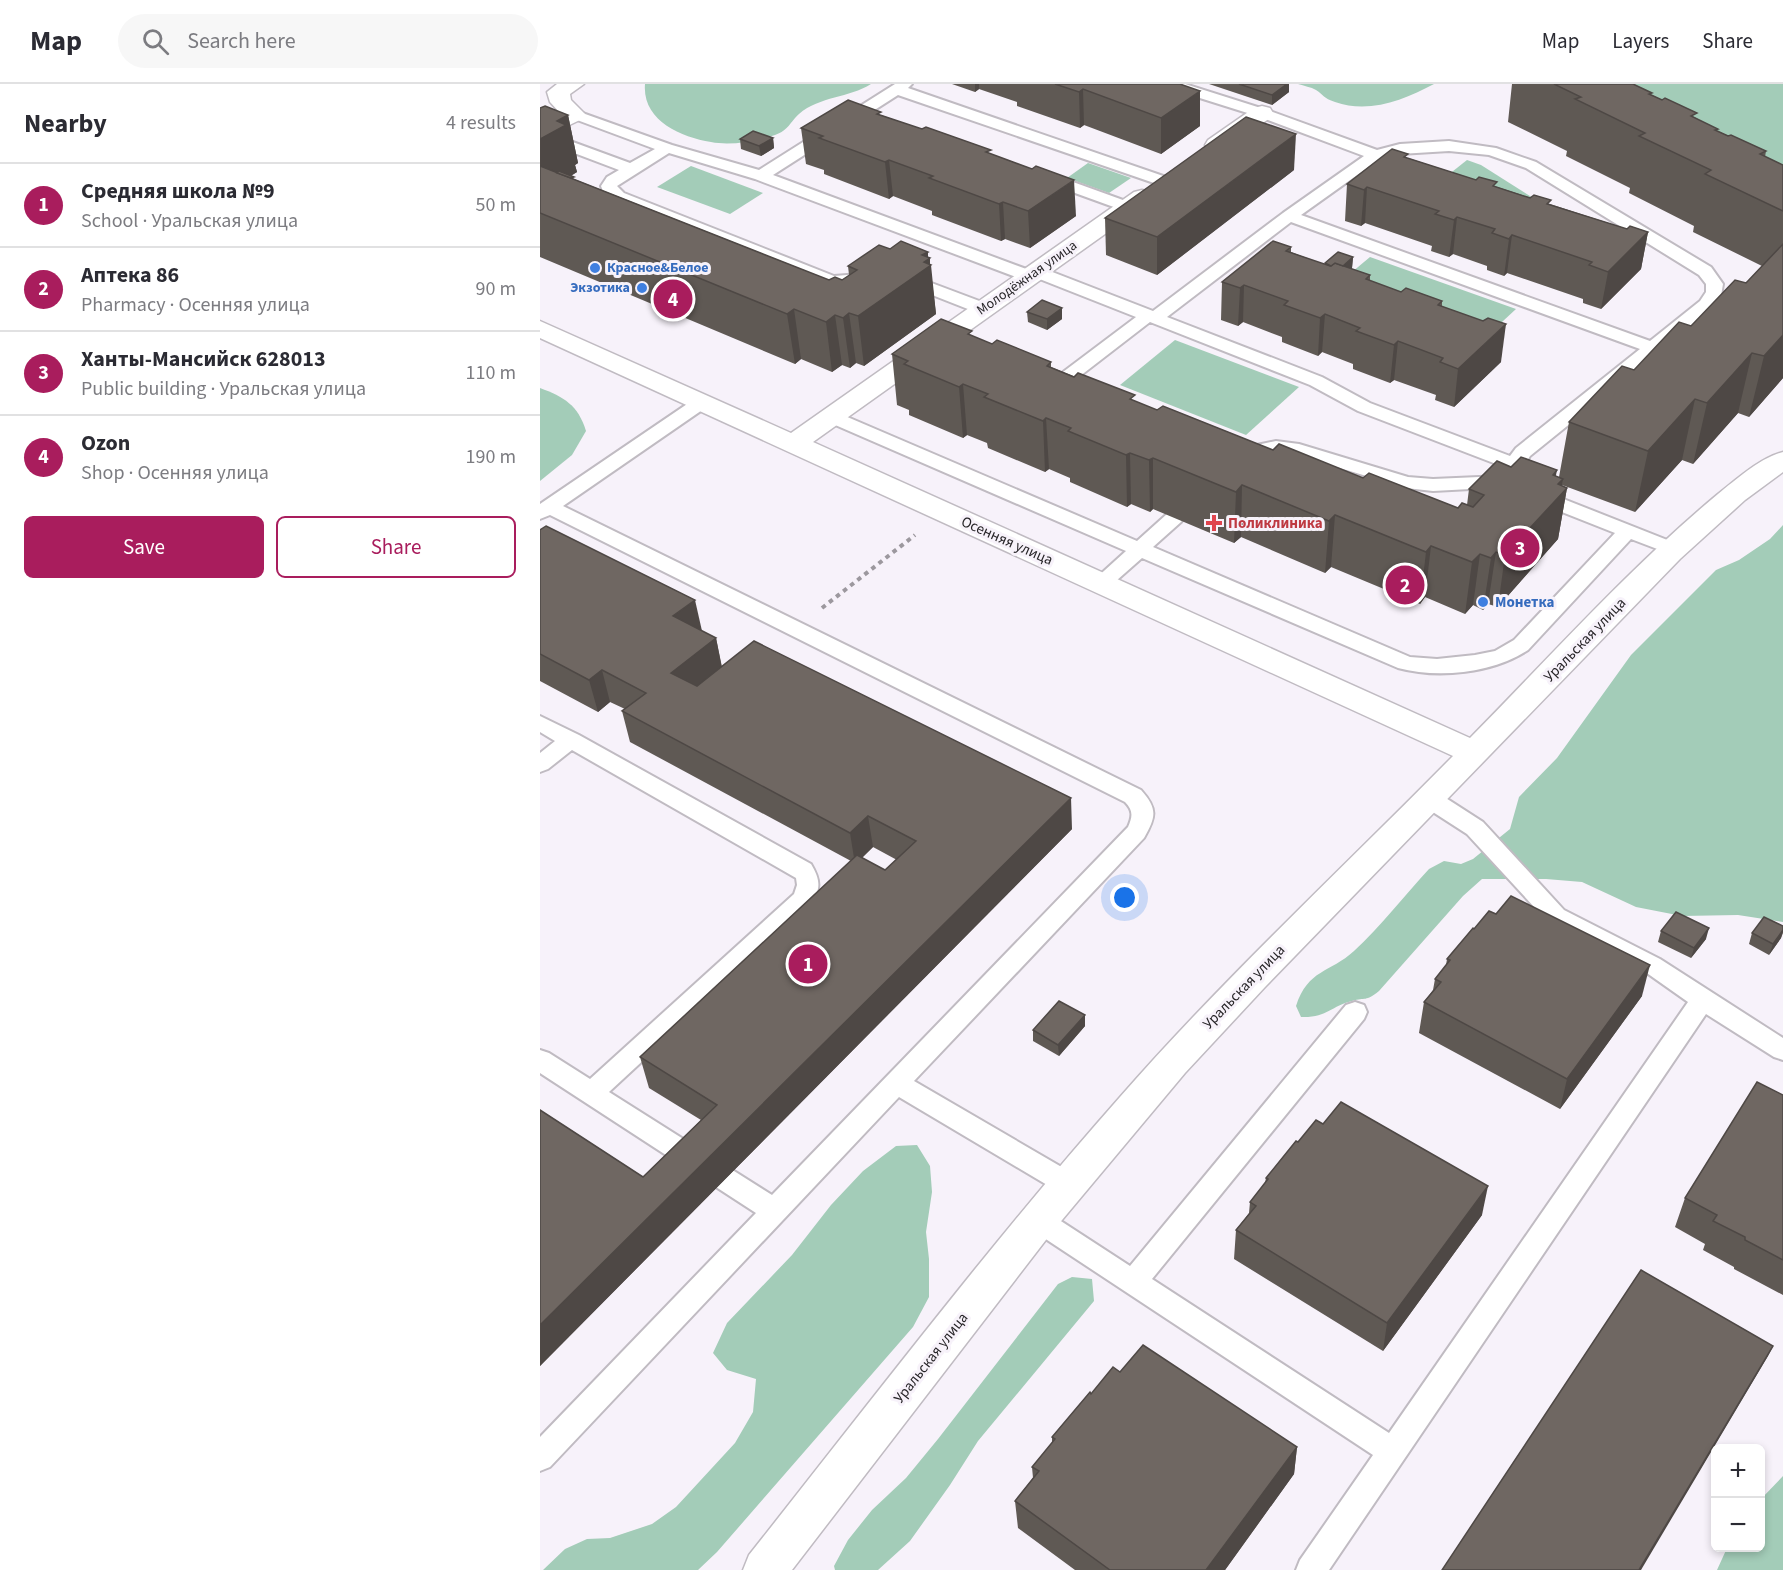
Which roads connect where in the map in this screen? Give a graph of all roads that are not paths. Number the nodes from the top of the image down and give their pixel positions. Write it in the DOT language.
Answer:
graph roads {
  1 [pos="1170,84"];
  2 [pos="557,87"];
  3 [pos="901,87"];
  4 [pos="860,113"];
  5 [pos="1262,113"];
  6 [pos="574,114"];
  7 [pos="882,121"];
  8 [pos="540,134"];
  9 [pos="667,148"];
  10 [pos="1376,155"];
  11 [pos="631,169"];
  12 [pos="1181,169"];
  13 [pos="1028,171"];
  14 [pos="760,176"];
  15 [pos="1128,207"];
  16 [pos="1289,216"];
  17 [pos="925,236"];
  18 [pos="906,249"];
  19 [pos="889,272"];
  20 [pos="870,273"];
  21 [pos="1033,274"];
  22 [pos="984,309"];
  23 [pos="1153,316"];
  24 [pos="540,329"];
  25 [pos="1653,348"];
  26 [pos="1044,370"];
  27 [pos="1065,379"];
  28 [pos="1087,387"];
  29 [pos="702,402"];
  30 [pos="832,417"];
  31 [pos="1217,439"];
  32 [pos="793,444"];
  33 [pos="1250,452"];
  34 [pos="1783,460"];
  35 [pos="1234,465"];
  36 [pos="1513,472"];
  37 [pos="545,510"];
  38 [pos="1174,518"];
  39 [pos="1629,531"];
  40 [pos="1673,549"];
  41 [pos="1138,550"];
  42 [pos="1101,584"];
  43 [pos="540,723"];
  44 [pos="571,740"];
  45 [pos="1475,753"];
  46 [pos="540,764"];
  47 [pos="1430,799"];
  48 [pos="1702,1000"];
  49 [pos="1355,1012"];
  50 [pos="1783,1050"];
  51 [pos="540,1060"];
  52 [pos="897,1083"];
  53 [pos="591,1093"];
  54 [pos="698,1162"];
  55 [pos="725,1179"];
  56 [pos="1068,1184"];
  57 [pos="775,1211"];
  58 [pos="1038,1220"];
  59 [pos="1134,1281"];
  60 [pos="1392,1451"];
  61 [pos="540,1458"];
  62 [pos="765,1570"];
  63 [pos="1311,1570"];
  1 -- 5 [label="lane"];
  2 -- 6 [label="street"];
  3 -- 4 [label="lane"];
  3 -- 12 [label="lane"];
  4 -- 7 [label="lane"];
  4 -- 14 [label="lane"];
  5 -- 10 [label="lane"];
  5 -- 12 [label="street, Молодёжная улица"];
  6 -- 8 [label="street"];
  6 -- 9 [label="lane"];
  8 -- 11 [label="lane"];
  9 -- 11 [label="lane"];
  9 -- 14 [label="lane"];
  10 -- 16 [label="lane"];
  10 -- 25 [label="lane"];
  11 -- 20 [label="lane"];
  12 -- 15 [label="street, Молодёжная улица"];
  13 -- 15 [label="lane"];
  14 -- 17 [label="lane"];
  15 -- 21 [label="street, Молодёжная улица"];
  16 -- 23 [label="lane"];
  16 -- 25 [label="lane"];
  17 -- 18 [label="lane"];
  17 -- 21 [label="lane"];
  19 -- 22 [label="lane"];
  21 -- 22 [label="street, Молодёжная улица"];
  21 -- 23 [label="lane"];
  22 -- 30 [label="street, Молодёжная улица"];
  23 -- 27 [label="lane"];
  23 -- 36 [label="lane"];
  24 -- 29 [label="street, Осенняя улица"];
  25 -- 36 [label="lane"];
  26 -- 27 [label="lane"];
  27 -- 28 [label="lane"];
  29 -- 32 [label="street, Осенняя улица"];
  29 -- 37 [label="lane"];
  30 -- 32 [label="street, Молодёжная улица"];
  30 -- 41 [label="lane"];
  31 -- 33 [label="lane"];
  32 -- 42 [label="street, Осенняя улица"];
  33 -- 35 [label="lane"];
  33 -- 36 [label="lane"];
  34 -- 40 [label="street, Уральская улица"];
  36 -- 39 [label="lane"];
  37 -- 52 [label="lane"];
  38 -- 41 [label="lane"];
  39 -- 40 [label="lane"];
  39 -- 41 [label="lane"];
  40 -- 45 [label="street, Уральская улица"];
  41 -- 42 [label="lane"];
  42 -- 45 [label="street, Осенняя улица"];
  43 -- 44 [label="lane"];
  44 -- 46 [label="lane"];
  44 -- 53 [label="lane"];
  45 -- 47 [label="street, Уральская улица"];
  47 -- 48 [label="lane"];
  47 -- 56 [label="street, Уральская улица"];
  48 -- 50 [label="lane"];
  48 -- 60 [label="lane"];
  49 -- 59 [label="lane"];
  51 -- 53 [label="lane"];
  52 -- 56 [label="lane"];
  52 -- 57 [label="lane"];
  53 -- 54 [label="lane"];
  55 -- 57 [label="lane"];
  56 -- 58 [label="street, Уральская улица"];
  57 -- 61 [label="lane"];
  58 -- 59 [label="lane"];
  58 -- 62 [label="street, Уральская улица"];
  59 -- 60 [label="lane"];
  60 -- 63 [label="lane"];
}
